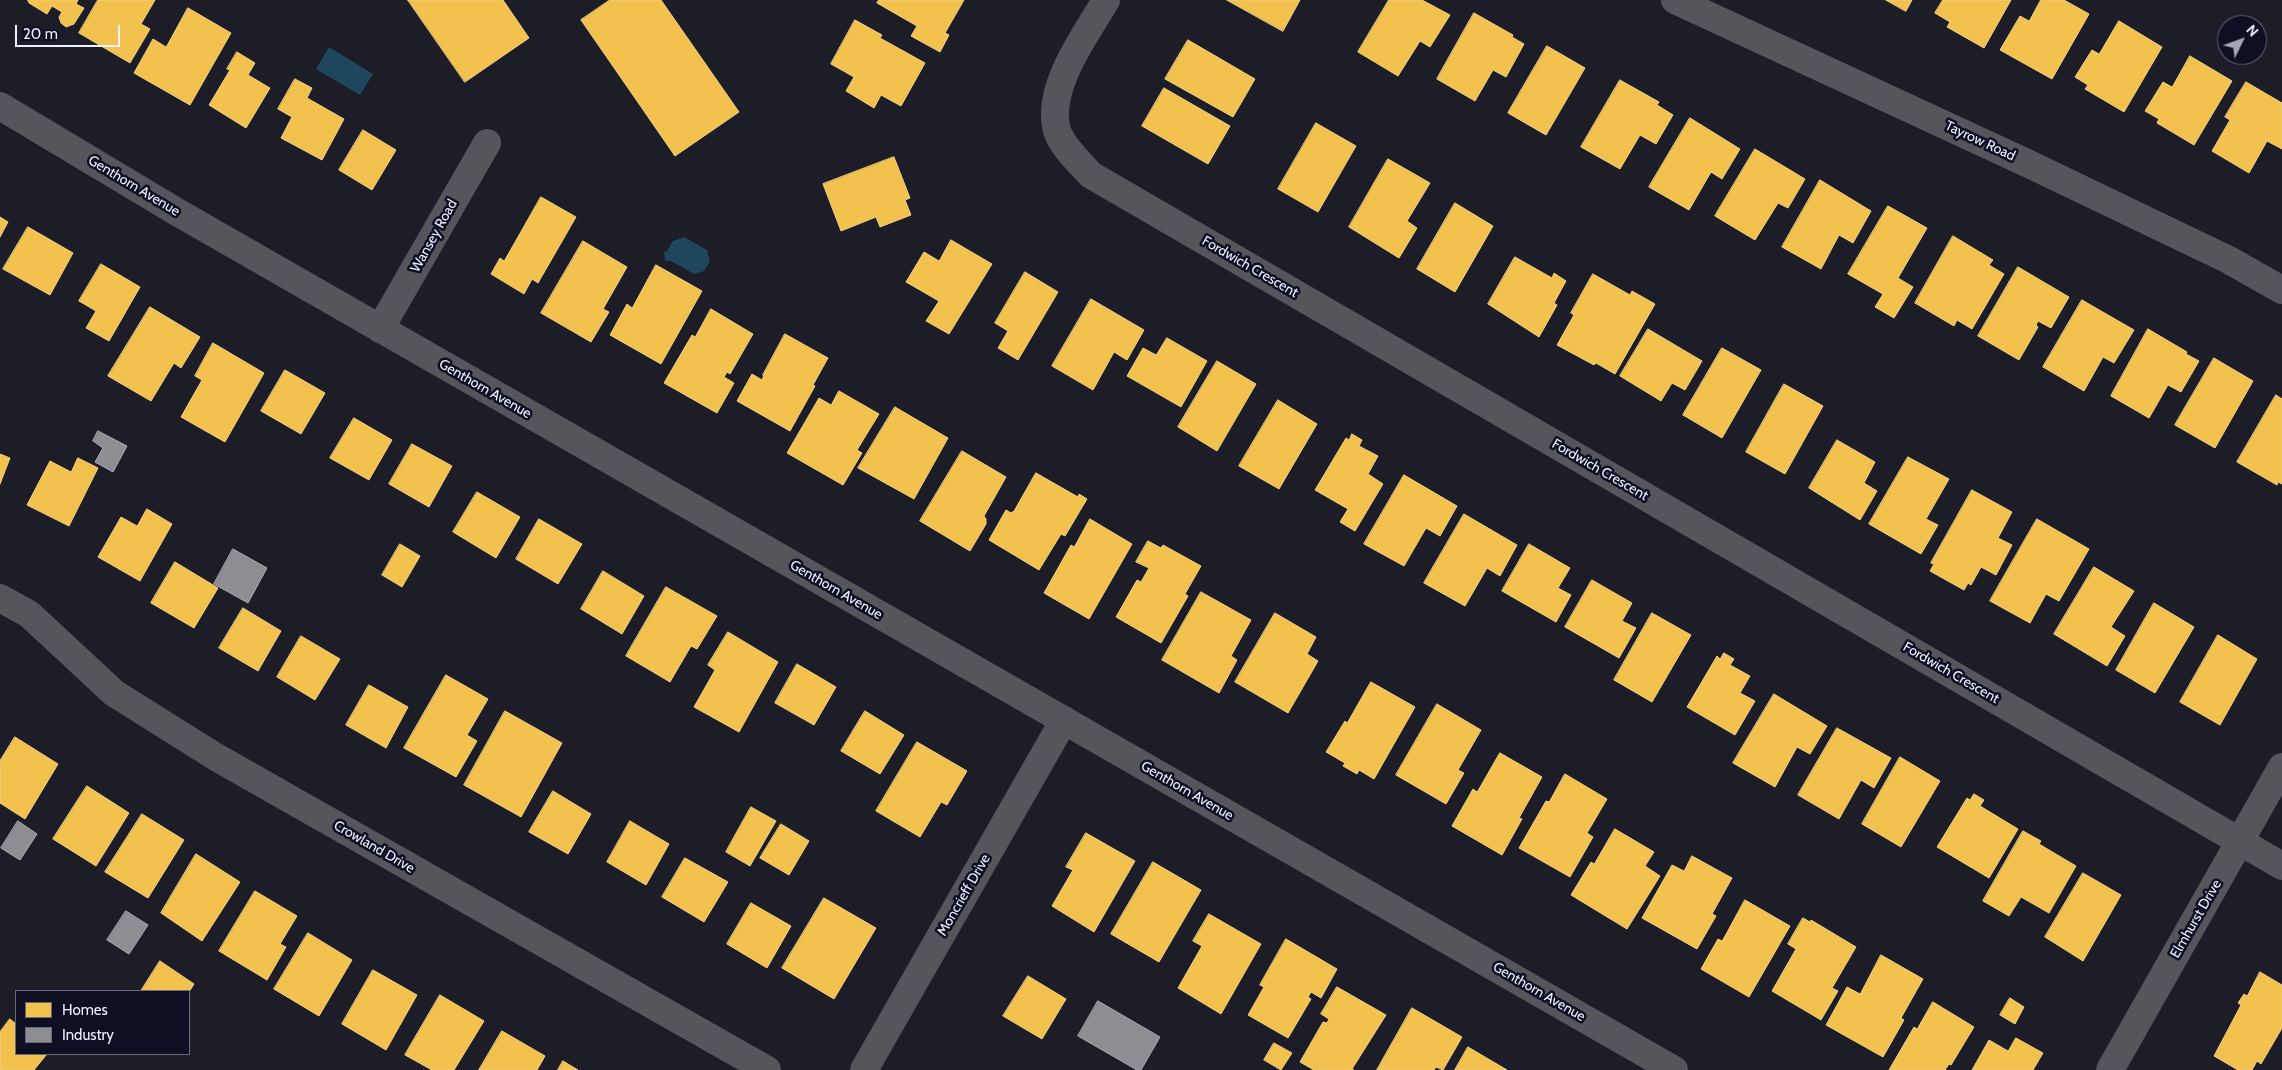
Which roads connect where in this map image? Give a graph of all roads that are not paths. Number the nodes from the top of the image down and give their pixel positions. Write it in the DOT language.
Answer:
graph roads {
  1 [pos="1106,0"];
  2 [pos="1675,0"];
  3 [pos="0,106"];
  4 [pos="487,143"];
  5 [pos="2282,290"];
  6 [pos="380,329"];
  7 [pos="0,598"];
  8 [pos="1064,720"];
  9 [pos="2282,767"];
  10 [pos="2240,842"];
  11 [pos="2282,866"];
  12 [pos="768,1070"];
  13 [pos="864,1070"];
  14 [pos="1674,1070"];
  15 [pos="2110,1070"];
  1 -- 10 [label="street, Fordwich Crescent"];
  2 -- 5 [label="street, Tayrow Road"];
  3 -- 6 [label="street, Genthorn Avenue"];
  4 -- 6 [label="street, Wansey Road"];
  6 -- 8 [label="street, Genthorn Avenue"];
  7 -- 12 [label="street, Crowland Drive"];
  8 -- 13 [label="street, Moncrieff Drive"];
  8 -- 14 [label="street, Genthorn Avenue"];
  9 -- 10 [label="street, Elmhurst Drive"];
  10 -- 11 [label="street, Fordwich Crescent"];
  10 -- 15 [label="street, Elmhurst Drive"];
}
